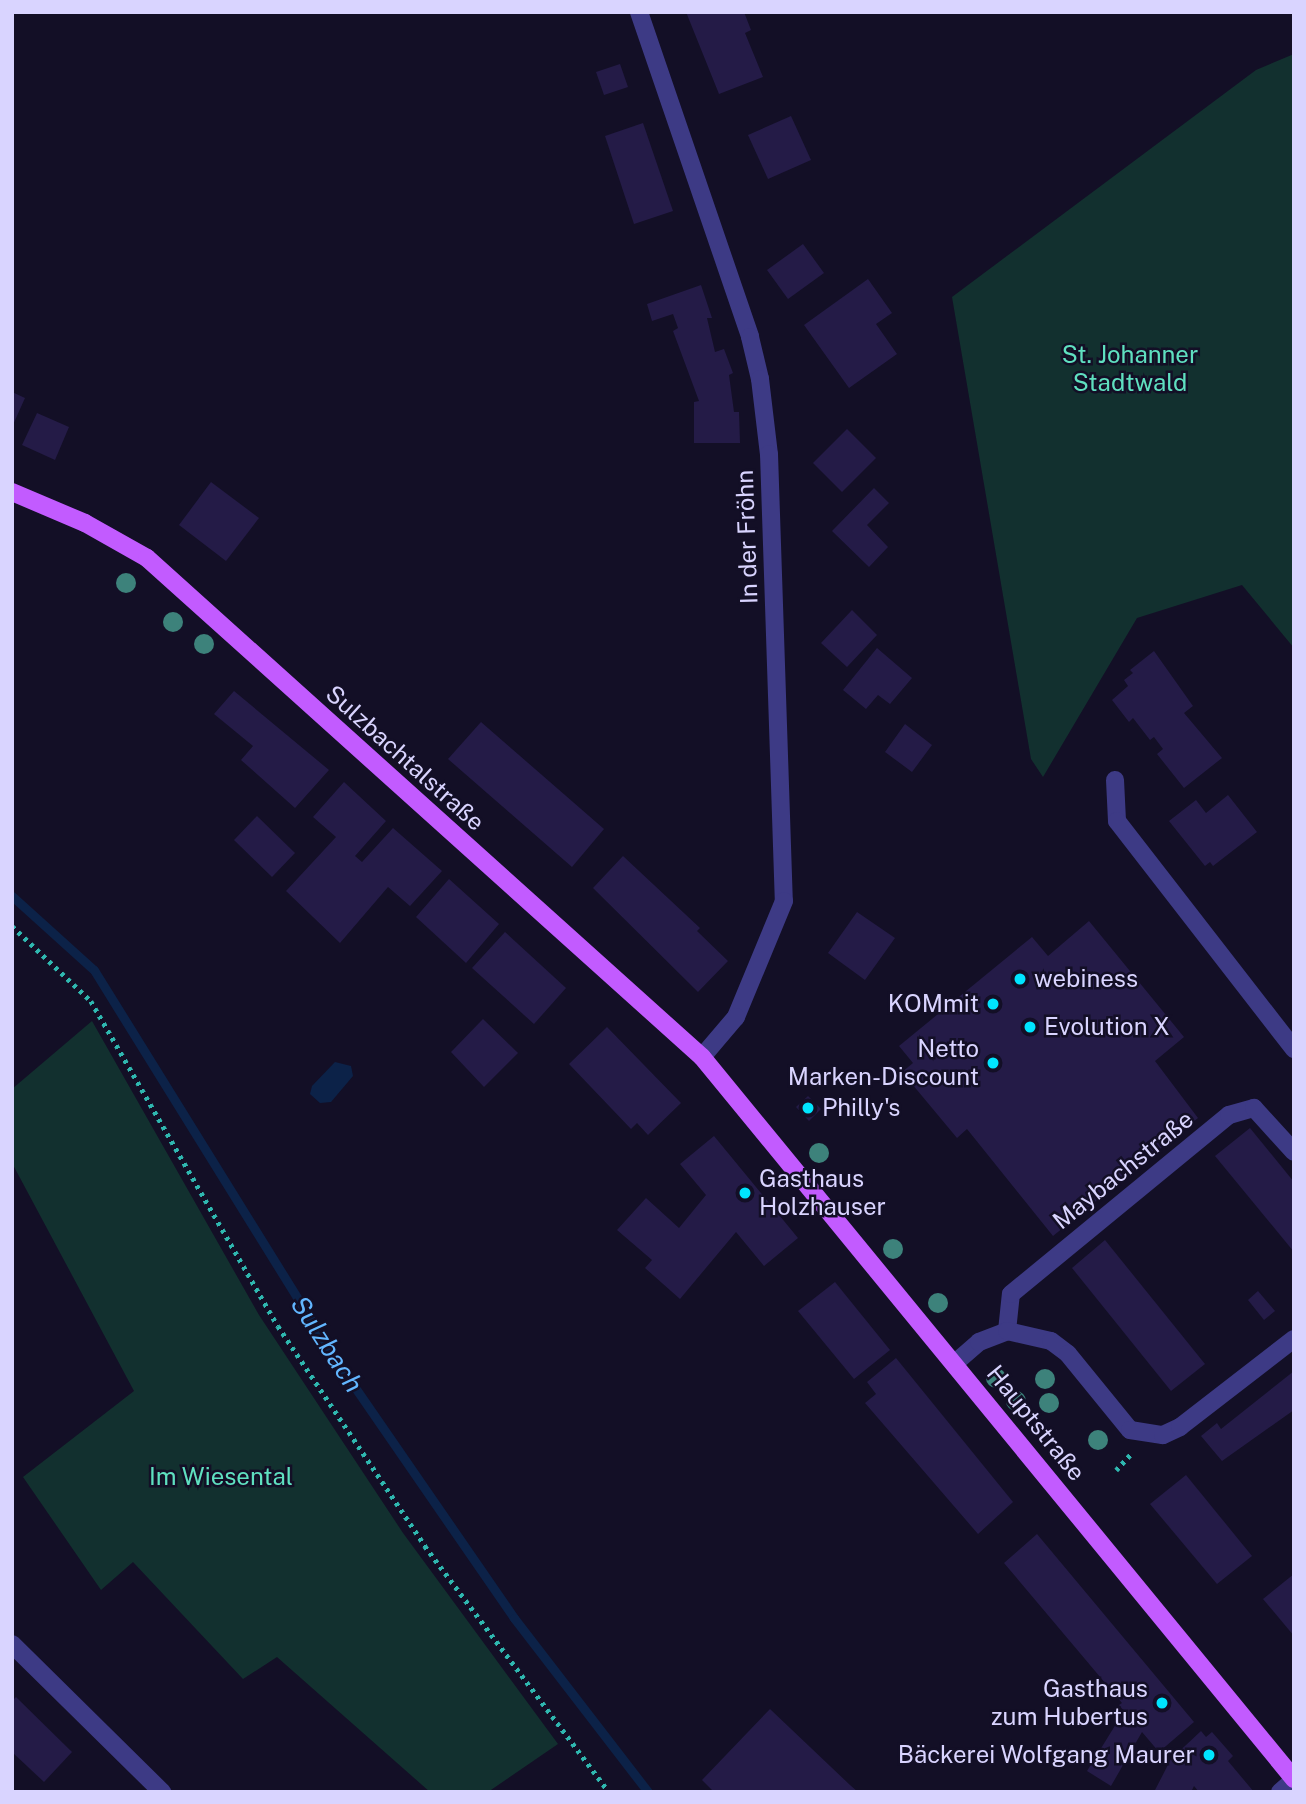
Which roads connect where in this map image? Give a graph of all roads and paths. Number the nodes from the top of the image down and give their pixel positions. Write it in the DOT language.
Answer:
graph roads {
  1 [pos="639,12"];
  2 [pos="12,492"];
  3 [pos="1115,780"];
  4 [pos="12,926"];
  5 [pos="1294,1049"];
  6 [pos="702,1057"];
  7 [pos="738,1100"];
  8 [pos="1294,1152"];
  9 [pos="1007,1331"];
  10 [pos="1294,1339"];
  11 [pos="955,1363"];
  12 [pos="1128,1456"];
  13 [pos="1116,1470"];
  14 [pos="12,1644"];
  15 [pos="1294,1779"];
  16 [pos="162,1792"];
  17 [pos="609,1792"];
  18 [pos="1280,1792"];
  1 -- 6 [label="street, In der Fröhn"];
  2 -- 6 [label="main road, Sulzbachtalstraße"];
  3 -- 5 [label="street"];
  4 -- 17 [label="path"];
  6 -- 7 [label="main road, Sulzbachtalstraße"];
  7 -- 11 [label="main road, Hauptstraße"];
  8 -- 9 [label="street, Maybachstraße"];
  9 -- 10 [label="street"];
  9 -- 11 [label="street"];
  11 -- 15 [label="main road, Hauptstraße"];
  12 -- 13 [label="path"];
  14 -- 16 [label="street"];
  15 -- 18 [label="street"];
}
